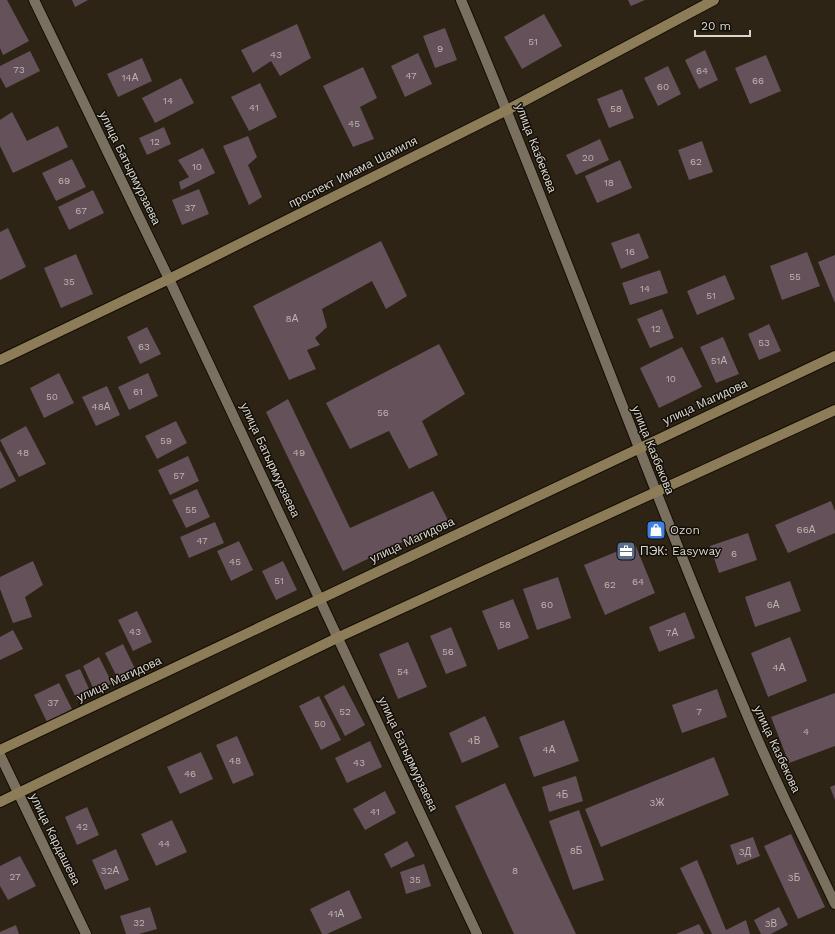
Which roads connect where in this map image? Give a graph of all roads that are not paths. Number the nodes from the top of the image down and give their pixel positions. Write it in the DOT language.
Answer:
graph roads {
  1 [pos="34,0"];
  2 [pos="461,0"];
  3 [pos="714,0"];
  4 [pos="507,110"];
  5 [pos="169,279"];
  6 [pos="835,356"];
  7 [pos="0,360"];
  8 [pos="835,410"];
  9 [pos="637,448"];
  10 [pos="656,492"];
  11 [pos="320,598"];
  12 [pos="339,637"];
  13 [pos="0,750"];
  14 [pos="0,755"];
  15 [pos="18,794"];
  16 [pos="0,802"];
  17 [pos="835,904"];
  18 [pos="86,934"];
  19 [pos="477,934"];
  1 -- 5 [label="street, улица Батырмурзаева"];
  2 -- 4 [label="street, улица Казбекова"];
  3 -- 4 [label="main road, проспект Имама Шамиля"];
  4 -- 5 [label="main road, проспект Имама Шамиля"];
  4 -- 9 [label="street, улица Казбекова"];
  5 -- 7 [label="main road, проспект Имама Шамиля"];
  5 -- 11 [label="street, улица Батырмурзаева"];
  6 -- 9 [label="main road, улица Магидова"];
  8 -- 10 [label="main road"];
  9 -- 10 [label="street, улица Казбекова"];
  9 -- 11 [label="main road, улица Магидова"];
  10 -- 12 [label="main road"];
  10 -- 17 [label="street, улица Казбекова"];
  11 -- 12 [label="street, улица Батырмурзаева"];
  11 -- 13 [label="main road, улица Магидова"];
  12 -- 15 [label="main road"];
  12 -- 19 [label="street, улица Батырмурзаева"];
  14 -- 15 [label="street, улица Кардашева"];
  15 -- 16 [label="main road"];
  15 -- 18 [label="street, улица Кардашева"];
}
